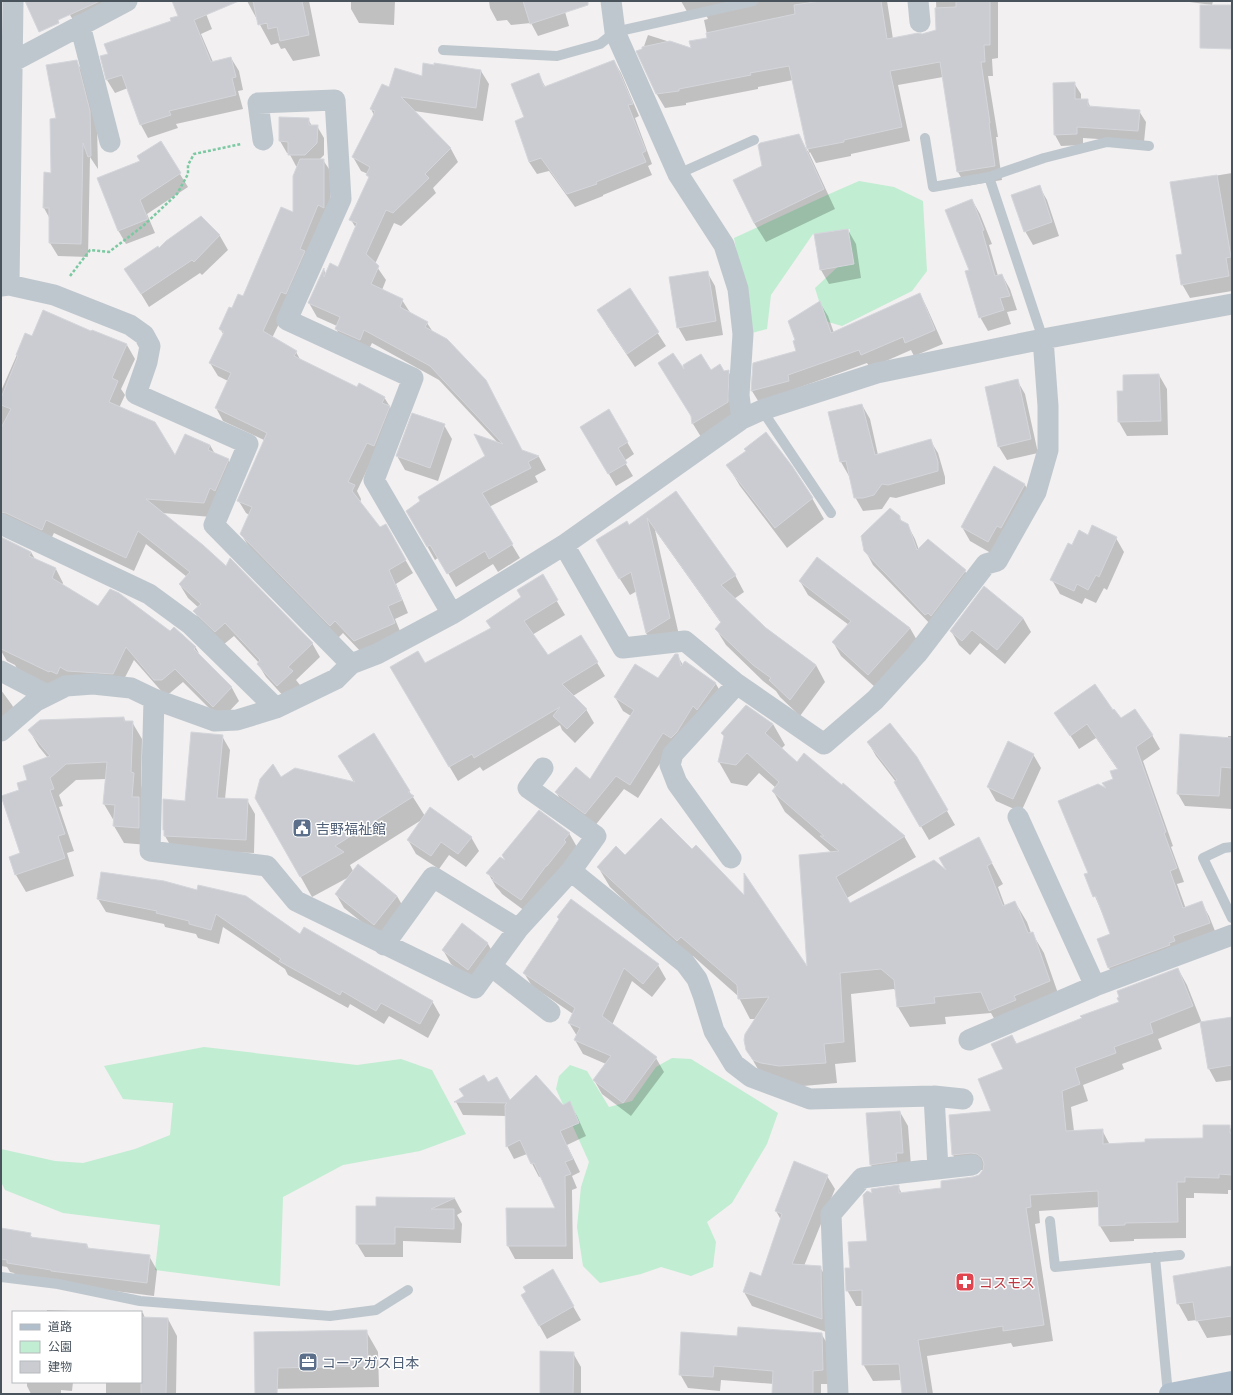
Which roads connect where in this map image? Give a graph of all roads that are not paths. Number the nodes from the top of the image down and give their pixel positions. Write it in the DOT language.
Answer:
graph roads {
  1 [pos="13,1"];
  2 [pos="127,1"];
  3 [pos="611,1"];
  4 [pos="753,1"];
  5 [pos="918,1"];
  6 [pos="920,22"];
  7 [pos="80,25"];
  8 [pos="615,32"];
  9 [pos="443,50"];
  10 [pos="12,62"];
  11 [pos="925,138"];
  12 [pos="263,140"];
  13 [pos="754,140"];
  14 [pos="110,142"];
  15 [pos="1149,146"];
  16 [pos="678,174"];
  17 [pos="989,177"];
  18 [pos="5,285"];
  19 [pos="1232,304"];
  20 [pos="1043,339"];
  21 [pos="762,410"];
  22 [pos="742,419"];
  23 [pos="831,513"];
  24 [pos="1,524"];
  25 [pos="564,545"];
  26 [pos="452,614"];
  27 [pos="352,664"];
  28 [pos="1,671"];
  29 [pos="736,684"];
  30 [pos="47,695"];
  31 [pos="154,699"];
  32 [pos="276,708"];
  33 [pos="1,731"];
  34 [pos="543,768"];
  35 [pos="1018,817"];
  36 [pos="1232,847"];
  37 [pos="731,858"];
  38 [pos="571,871"];
  39 [pos="1232,918"];
  40 [pos="518,929"];
  41 [pos="1232,935"];
  42 [pos="384,945"];
  43 [pos="491,966"];
  44 [pos="1094,986"];
  45 [pos="550,1012"];
  46 [pos="969,1040"];
  47 [pos="934,1096"];
  48 [pos="963,1099"];
  49 [pos="972,1165"];
  50 [pos="938,1169"];
  51 [pos="1050,1221"];
  52 [pos="1180,1255"];
  53 [pos="1155,1257"];
  54 [pos="1,1277"];
  55 [pos="408,1290"];
  56 [pos="1232,1382"];
  57 [pos="838,1394"];
  58 [pos="1169,1394"];
  1 -- 10 [label="street"];
  2 -- 7 [label="street"];
  3 -- 8 [label="street"];
  4 -- 8 [label="lane"];
  5 -- 6 [label="street"];
  7 -- 10 [label="street"];
  7 -- 14 [label="street"];
  8 -- 9 [label="lane"];
  8 -- 16 [label="street"];
  10 -- 18 [label="street"];
  11 -- 17 [label="lane"];
  12 -- 26 [label="street"];
  13 -- 16 [label="lane"];
  15 -- 17 [label="lane"];
  16 -- 22 [label="street"];
  17 -- 20 [label="lane"];
  18 -- 27 [label="street"];
  19 -- 20 [label="street"];
  20 -- 21 [label="street"];
  20 -- 29 [label="street"];
  21 -- 22 [label="street"];
  21 -- 23 [label="lane"];
  22 -- 25 [label="street"];
  24 -- 32 [label="street"];
  25 -- 26 [label="street"];
  25 -- 29 [label="street"];
  26 -- 27 [label="street"];
  27 -- 32 [label="street"];
  28 -- 30 [label="street"];
  29 -- 37 [label="street"];
  30 -- 31 [label="street"];
  30 -- 33 [label="street"];
  31 -- 32 [label="street"];
  31 -- 42 [label="street"];
  34 -- 38 [label="street"];
  35 -- 44 [label="street"];
  36 -- 39 [label="lane"];
  38 -- 40 [label="street"];
  38 -- 47 [label="street"];
  40 -- 42 [label="street"];
  40 -- 43 [label="street"];
  41 -- 44 [label="street"];
  42 -- 43 [label="street"];
  43 -- 45 [label="street"];
  44 -- 46 [label="street"];
  47 -- 48 [label="street"];
  47 -- 50 [label="street"];
  49 -- 50 [label="street"];
  50 -- 57 [label="street"];
  51 -- 53 [label="lane"];
  52 -- 53 [label="lane"];
  53 -- 58 [label="lane"];
  54 -- 55 [label="lane"];
  56 -- 58 [label="main road"];
}
